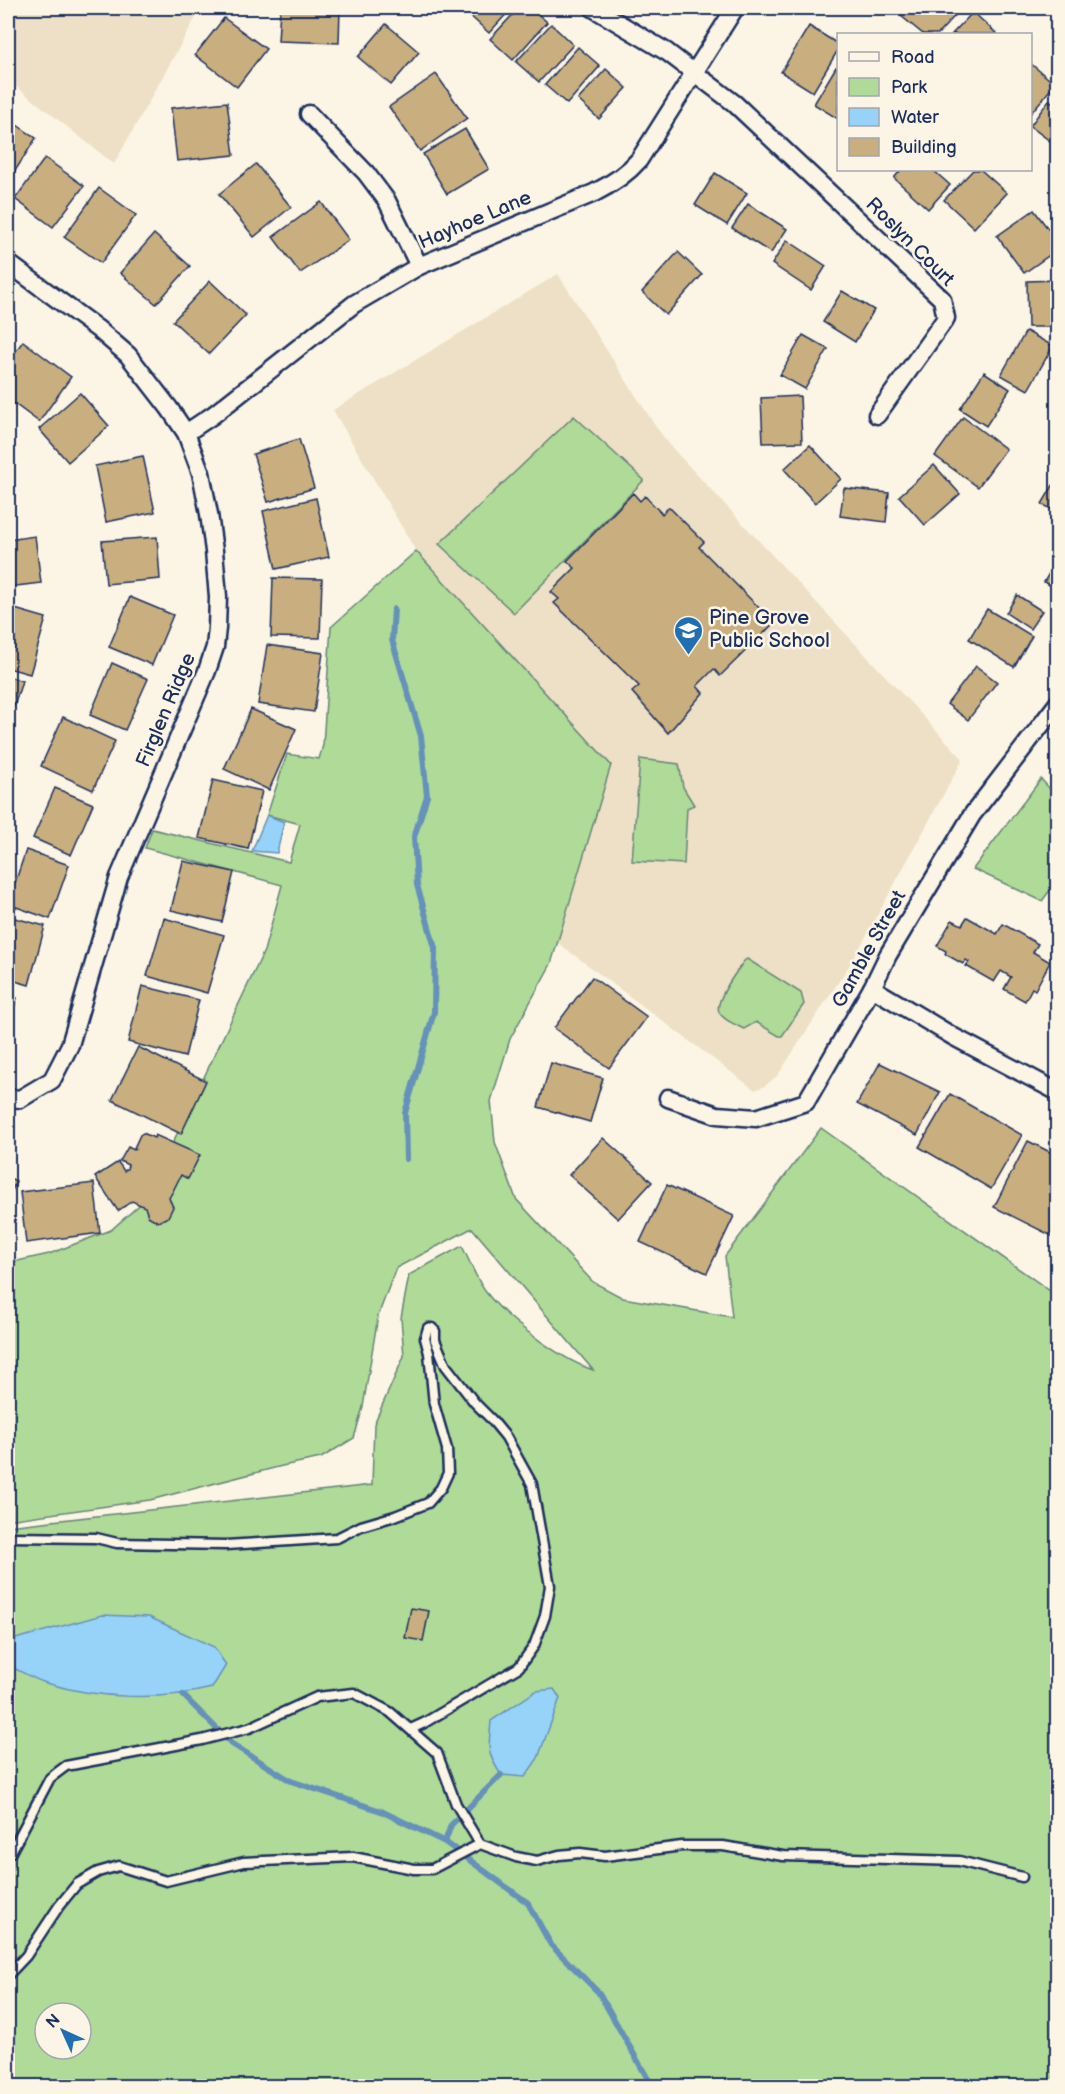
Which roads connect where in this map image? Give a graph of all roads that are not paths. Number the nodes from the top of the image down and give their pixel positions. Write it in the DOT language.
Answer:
graph roads {
  1 [pos="593,8"];
  2 [pos="735,8"];
  3 [pos="695,72"];
  4 [pos="309,114"];
  5 [pos="8,263"];
  6 [pos="419,266"];
  7 [pos="877,415"];
  8 [pos="186,433"];
  9 [pos="1058,703"];
  10 [pos="872,988"];
  11 [pos="1058,1092"];
  12 [pos="8,1098"];
  13 [pos="668,1098"];
  14 [pos="8,1537"];
  15 [pos="411,1729"];
  16 [pos="477,1846"];
  17 [pos="8,1855"];
  18 [pos="1022,1877"];
  19 [pos="8,1975"];
  1 -- 3 [label="street, Roslyn Court"];
  2 -- 3 [label="street, Hayhoe Lane"];
  3 -- 6 [label="street, Hayhoe Lane"];
  3 -- 7 [label="street, Roslyn Court"];
  4 -- 6 [label="street"];
  5 -- 8 [label="street, Firglen Ridge"];
  6 -- 8 [label="street, Hayhoe Lane"];
  8 -- 12 [label="street, Firglen Ridge"];
  9 -- 10 [label="street, Gamble Street"];
  10 -- 11 [label="street"];
  10 -- 13 [label="street, Gamble Street"];
  14 -- 15 [label="lane"];
  15 -- 16 [label="lane"];
  15 -- 17 [label="lane"];
  16 -- 18 [label="lane"];
  16 -- 19 [label="lane"];
}
